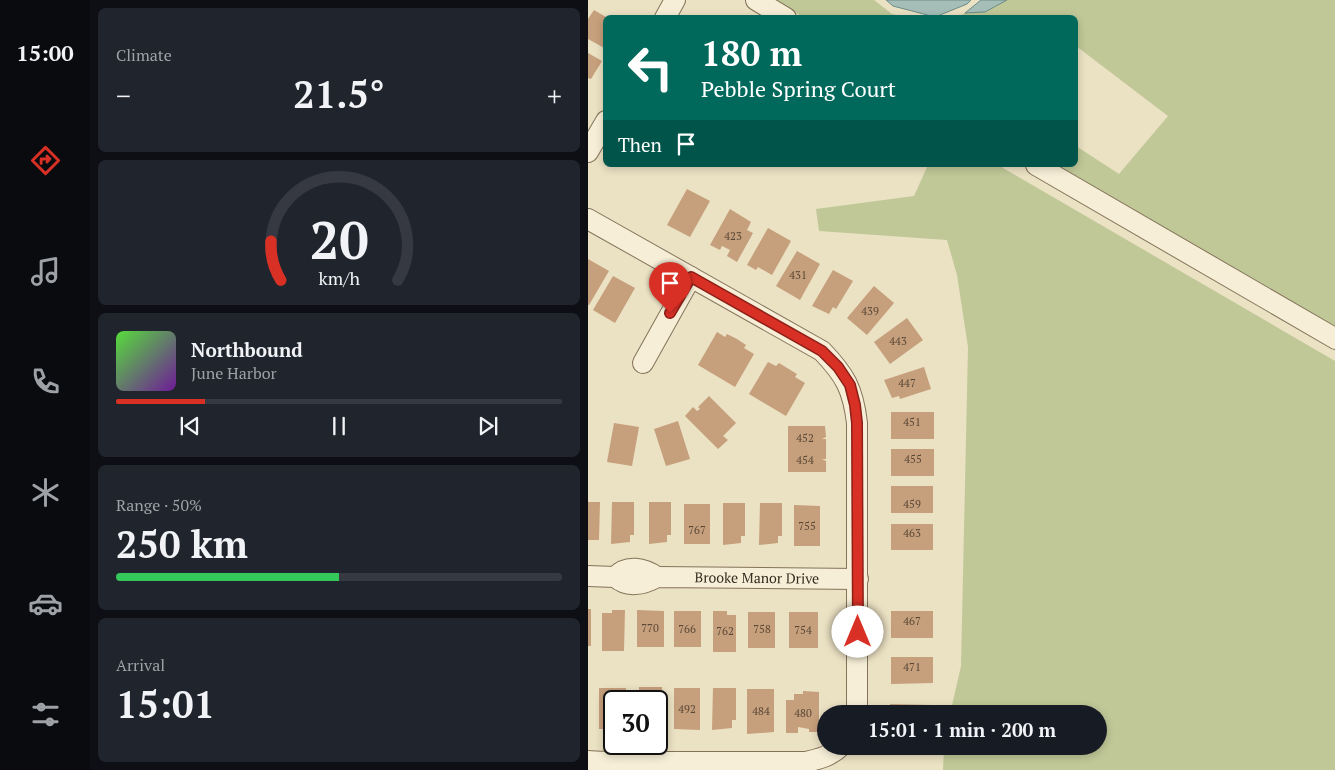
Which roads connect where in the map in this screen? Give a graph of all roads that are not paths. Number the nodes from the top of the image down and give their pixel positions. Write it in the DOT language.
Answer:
graph roads {
  1 [pos="675,0"];
  2 [pos="756,0"];
  3 [pos="667,15"];
  4 [pos="781,15"];
  5 [pos="603,126"];
  6 [pos="588,152"];
  7 [pos="1039,167"];
  8 [pos="588,219"];
  9 [pos="691,277"];
  10 [pos="1336,339"];
  11 [pos="643,363"];
  12 [pos="588,576"];
  13 [pos="858,579"];
  14 [pos="857,705"];
  15 [pos="829,755"];
  16 [pos="588,761"];
  1 -- 3 [label="street"];
  2 -- 4 [label="street"];
  5 -- 6 [label="street"];
  7 -- 10 [label="street"];
  8 -- 9 [label="street"];
  9 -- 11 [label="street"];
  9 -- 13 [label="street"];
  12 -- 13 [label="street, Brooke Manor Drive"];
  13 -- 14 [label="street"];
  15 -- 16 [label="street"];
}
